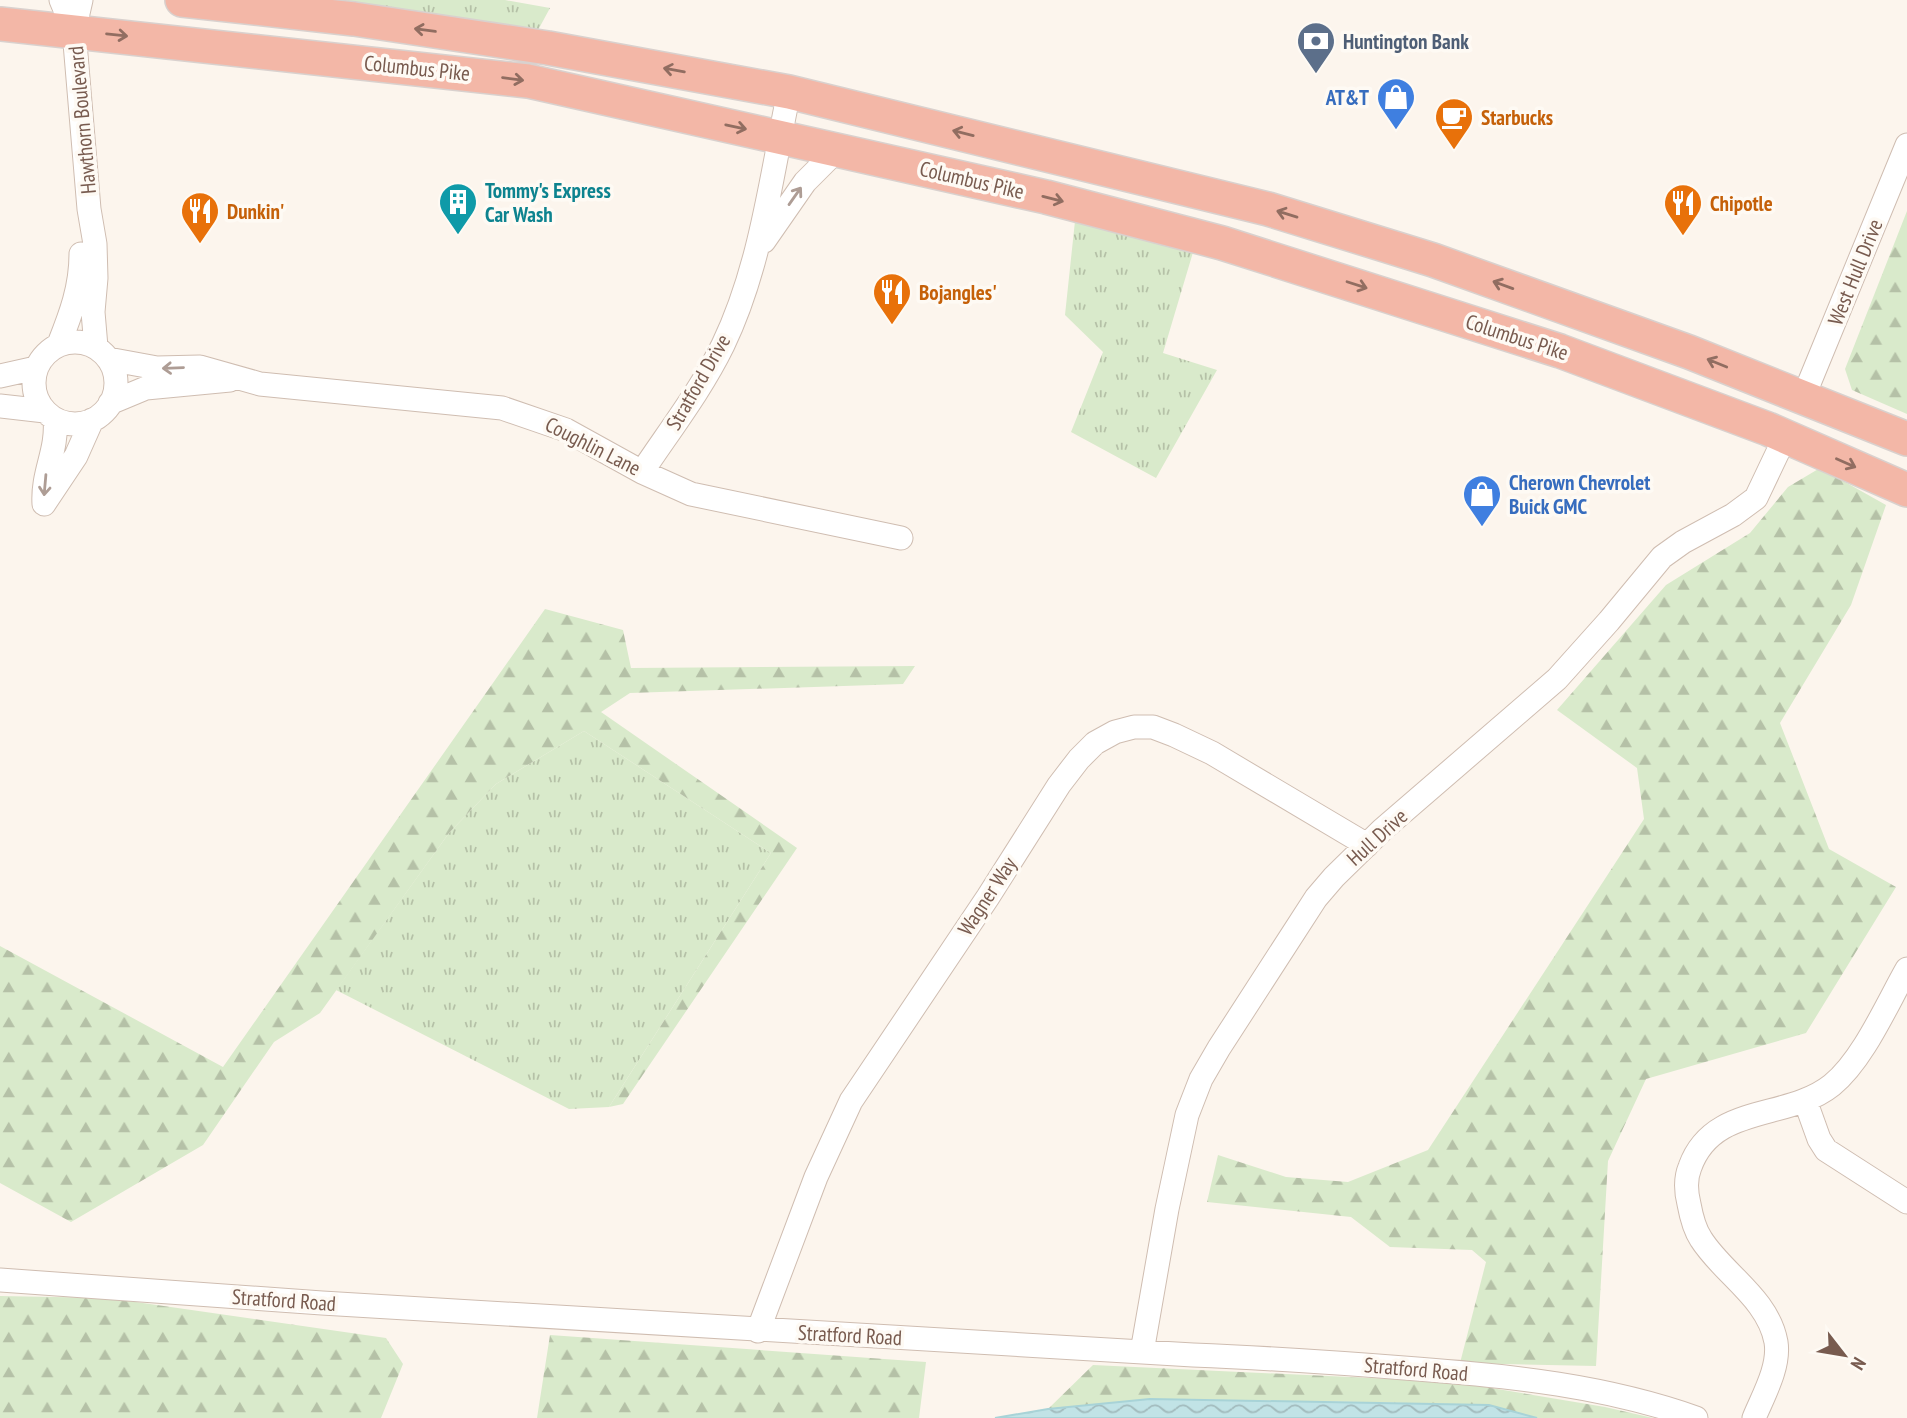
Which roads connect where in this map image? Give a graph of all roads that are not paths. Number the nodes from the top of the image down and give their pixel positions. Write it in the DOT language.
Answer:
graph roads {
  1 [pos="61,0"];
  2 [pos="182,0"];
  3 [pos="77,16"];
  4 [pos="0,24"];
  5 [pos="789,92"];
  6 [pos="779,136"];
  7 [pos="1907,145"];
  8 [pos="838,149"];
  9 [pos="89,209"];
  10 [pos="758,249"];
  11 [pos="59,344"];
  12 [pos="1560,351"];
  13 [pos="102,353"];
  14 [pos="36,368"];
  15 [pos="0,376"];
  16 [pos="237,379"];
  17 [pos="1803,398"];
  18 [pos="110,403"];
  19 [pos="0,406"];
  20 [pos="50,415"];
  21 [pos="92,420"];
  22 [pos="1785,437"];
  23 [pos="1907,439"];
  24 [pos="1907,460"];
  25 [pos="642,472"];
  26 [pos="1907,490"];
  27 [pos="901,538"];
  28 [pos="1367,845"];
  29 [pos="1907,969"];
  30 [pos="1805,1100"];
  31 [pos="1907,1202"];
  32 [pos="0,1280"];
  33 [pos="758,1331"];
  34 [pos="1142,1352"];
  35 [pos="1696,1418"];
  36 [pos="1754,1418"];
  1 -- 3 [label="street, Hawthorn Boulevard"];
  5 -- 2 [label="highway, Columbus Pike, one-way"];
  3 -- 4 [label="highway, Columbus Pike"];
  3 -- 6 [label="highway, Columbus Pike, one-way"];
  3 -- 9 [label="street, Hawthorn Boulevard"];
  5 -- 6 [label="street, Stratford Drive"];
  17 -- 5 [label="highway, Columbus Pike, one-way"];
  6 -- 8 [label="highway, Columbus Pike"];
  6 -- 10 [label="street, Stratford Drive"];
  7 -- 17 [label="street, West Hull Drive"];
  10 -- 8 [label="street, Stratford Drive, one-way"];
  8 -- 12 [label="highway, Columbus Pike, one-way"];
  9 -- 11 [label="street, Hawthorn Boulevard"];
  9 -- 13 [label="street, Hawthorn Boulevard"];
  10 -- 25 [label="street, Stratford Drive"];
  11 -- 13 [label="street"];
  11 -- 14 [label="street"];
  12 -- 17 [label="highway"];
  12 -- 22 [label="highway, Columbus Pike"];
  16 -- 13 [label="street, Coughlin Lane, one-way"];
  13 -- 18 [label="street"];
  14 -- 15 [label="street"];
  14 -- 20 [label="street"];
  16 -- 18 [label="street, Coughlin Lane"];
  16 -- 25 [label="street, Coughlin Lane"];
  17 -- 23 [label="highway, Columbus Pike"];
  18 -- 21 [label="street"];
  19 -- 20 [label="street"];
  20 -- 21 [label="street"];
  20 -- 21 [label="street, one-way"];
  22 -- 24 [label="highway"];
  22 -- 26 [label="highway, Columbus Pike, one-way"];
  22 -- 28 [label="street, Hull Drive"];
  25 -- 27 [label="street, Coughlin Lane"];
  28 -- 33 [label="street, Wagner Way"];
  28 -- 34 [label="street, Hull Drive"];
  29 -- 30 [label="street"];
  30 -- 31 [label="street"];
  30 -- 36 [label="street"];
  32 -- 33 [label="street, Stratford Road"];
  33 -- 34 [label="street, Stratford Road"];
  34 -- 35 [label="street, Stratford Road"];
}
